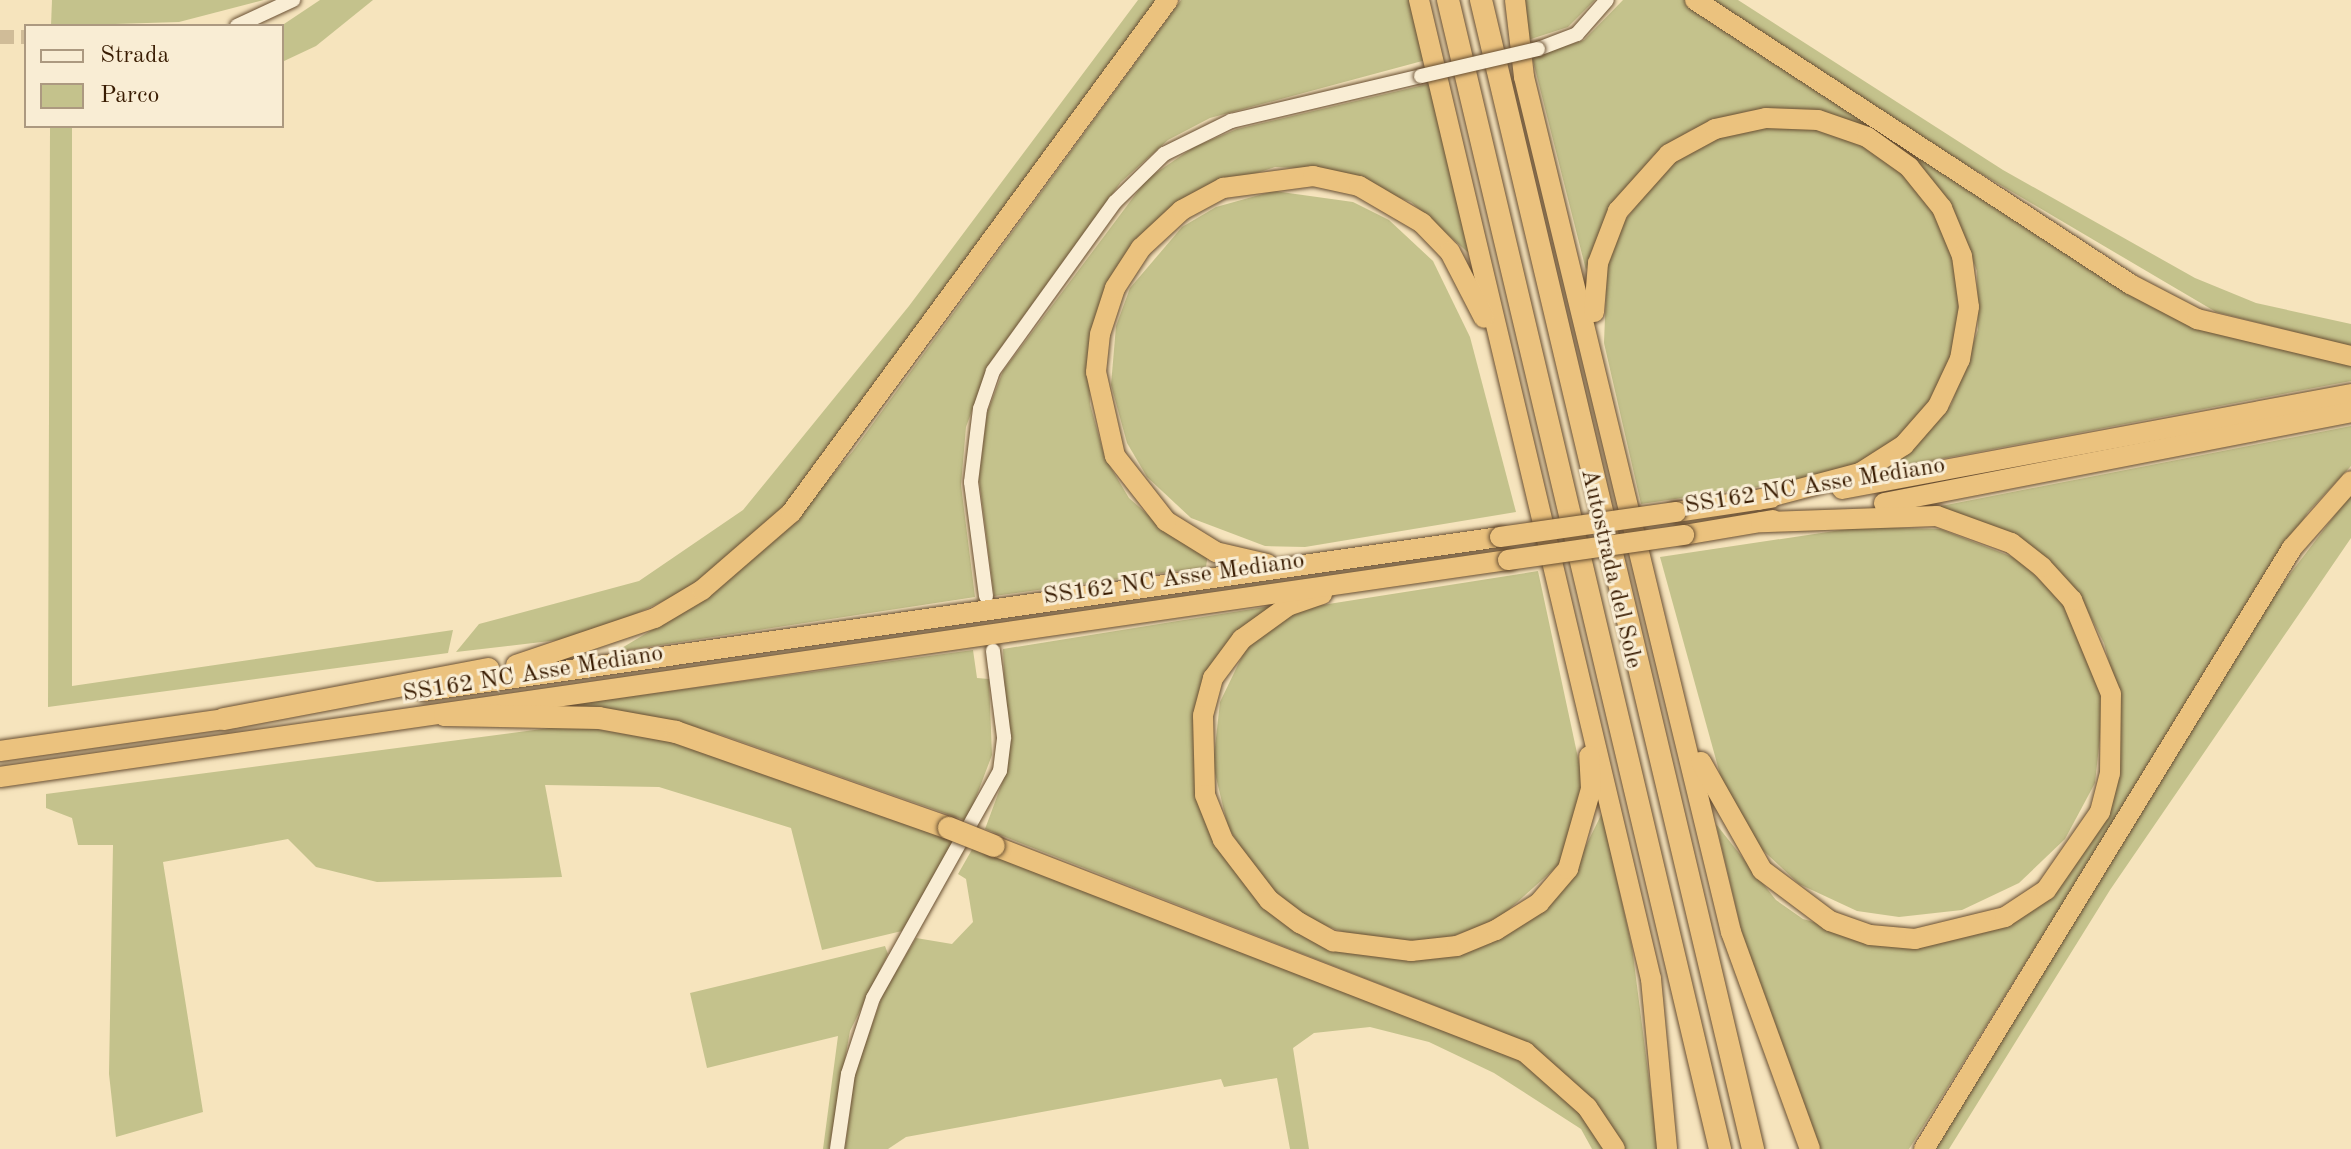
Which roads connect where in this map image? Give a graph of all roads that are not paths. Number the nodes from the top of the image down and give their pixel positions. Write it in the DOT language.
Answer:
graph roads {
  1 [pos="293,0"];
  2 [pos="1168,0"];
  3 [pos="1419,0"];
  4 [pos="1448,0"];
  5 [pos="1481,0"];
  6 [pos="1515,0"];
  7 [pos="1607,0"];
  8 [pos="1695,0"];
  9 [pos="241,24"];
  10 [pos="1594,340"];
  11 [pos="2351,356"];
  12 [pos="1504,365"];
  13 [pos="2351,394"];
  14 [pos="2351,412"];
  15 [pos="2351,481"];
  16 [pos="1758,500"];
  17 [pos="1761,522"];
  18 [pos="1299,565"];
  19 [pos="1370,578"];
  20 [pos="986,596"];
  21 [pos="993,651"];
  22 [pos="489,676"];
  23 [pos="1585,696"];
  24 [pos="497,711"];
  25 [pos="446,714"];
  26 [pos="1681,715"];
  27 [pos="224,719"];
  28 [pos="0,751"];
  29 [pos="0,777"];
  30 [pos="994,846"];
  31 [pos="837,1149"];
  32 [pos="1615,1149"];
  33 [pos="1667,1149"];
  34 [pos="1720,1149"];
  35 [pos="1753,1149"];
  36 [pos="1810,1149"];
  37 [pos="1924,1149"];
  1 -- 9 [label="street"];
  2 -- 22 [label="highway"];
  3 -- 12 [label="highway"];
  4 -- 34 [label="highway, Autostrada del Sole"];
  5 -- 35 [label="highway, Autostrada del Sole"];
  6 -- 10 [label="highway"];
  7 -- 20 [label="street, bridge"];
  8 -- 11 [label="highway"];
  10 -- 16 [label="highway"];
  10 -- 26 [label="highway"];
  12 -- 18 [label="highway"];
  12 -- 23 [label="highway"];
  13 -- 16 [label="highway, SS162 NC Asse Mediano"];
  14 -- 17 [label="highway, SS162 NC Asse Mediano"];
  15 -- 37 [label="highway"];
  16 -- 18 [label="highway, SS162 NC Asse Mediano, bridge"];
  17 -- 19 [label="highway, SS162 NC Asse Mediano, bridge"];
  17 -- 26 [label="highway"];
  18 -- 22 [label="highway, SS162 NC Asse Mediano"];
  19 -- 23 [label="highway"];
  19 -- 24 [label="highway, SS162 NC Asse Mediano"];
  21 -- 31 [label="street"];
  22 -- 27 [label="highway"];
  23 -- 33 [label="highway"];
  24 -- 25 [label="highway"];
  24 -- 30 [label="highway, bridge"];
  25 -- 29 [label="highway, SS162 NC Asse Mediano"];
  26 -- 36 [label="highway"];
  27 -- 28 [label="highway"];
  30 -- 32 [label="highway"];
}
